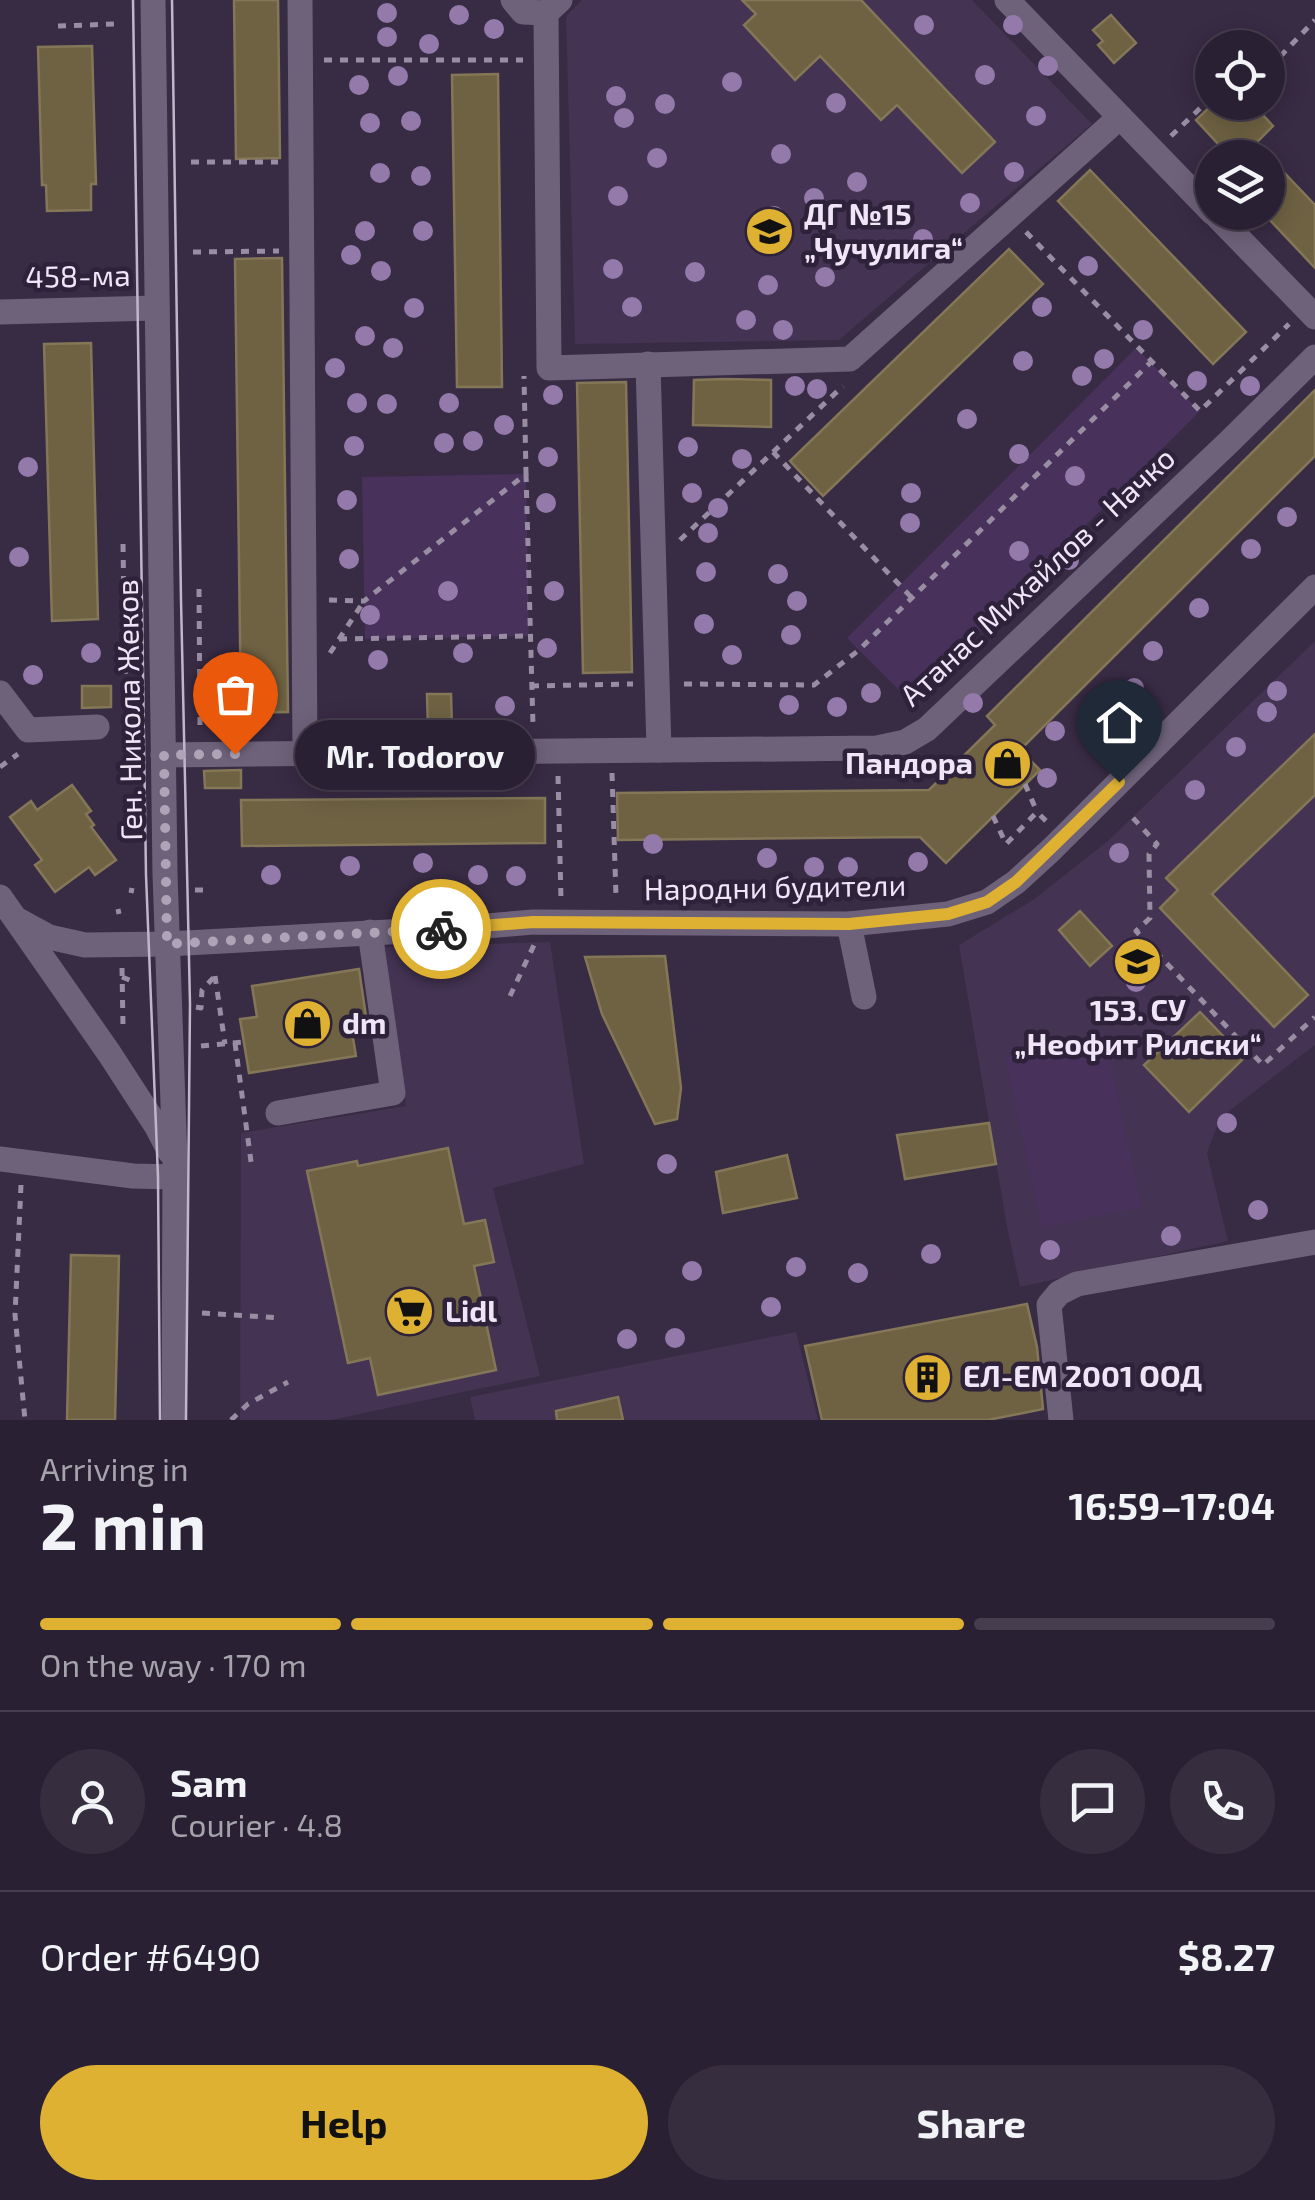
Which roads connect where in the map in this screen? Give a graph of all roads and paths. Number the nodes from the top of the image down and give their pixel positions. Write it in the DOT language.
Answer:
graph roads {
  1 [pos="153,0"];
  2 [pos="300,0"];
  3 [pos="513,0"];
  4 [pos="1007,0"];
  5 [pos="553,6"];
  6 [pos="1315,20"];
  7 [pos="115,24"];
  8 [pos="58,26"];
  9 [pos="1285,51"];
  10 [pos="300,60"];
  11 [pos="546,60"];
  12 [pos="1195,113"];
  13 [pos="1120,117"];
  14 [pos="1154,152"];
  15 [pos="191,162"];
  16 [pos="301,162"];
  17 [pos="1195,194"];
  18 [pos="1010,216"];
  19 [pos="1230,230"];
  20 [pos="302,251"];
  21 [pos="193,252"];
  22 [pos="158,308"];
  23 [pos="0,312"];
  24 [pos="1310,313"];
  25 [pos="1315,357"];
  26 [pos="850,359"];
  27 [pos="1151,362"];
  28 [pos="648,364"];
  29 [pos="549,368"];
  30 [pos="773,452"];
  31 [pos="526,474"];
  32 [pos="123,544"];
  33 [pos="654,565"];
  34 [pos="1315,587"];
  35 [pos="198,589"];
  36 [pos="912,598"];
  37 [pos="304,600"];
  38 [pos="364,601"];
  39 [pos="529,636"];
  40 [pos="339,639"];
  41 [pos="125,674"];
  42 [pos="656,683"];
  43 [pos="531,686"];
  44 [pos="304,690"];
  45 [pos="0,693"];
  46 [pos="200,726"];
  47 [pos="98,727"];
  48 [pos="611,750"];
  49 [pos="659,750"];
  50 [pos="546,751"];
  51 [pos="304,754"];
  52 [pos="164,755"];
  53 [pos="1025,784"];
  54 [pos="1037,812"];
  55 [pos="993,816"];
  56 [pos="1133,818"];
  57 [pos="1063,838"];
  58 [pos="195,890"];
  59 [pos="204,890"];
  60 [pos="0,896"];
  61 [pos="16,919"];
  62 [pos="533,922"];
  63 [pos="561,922"];
  64 [pos="616,922"];
  65 [pos="849,924"];
  66 [pos="370,932"];
  67 [pos="167,944"];
  68 [pos="132,981"];
  69 [pos="510,996"];
  70 [pos="864,997"];
  71 [pos="201,1008"];
  72 [pos="1315,1017"];
  73 [pos="117,1038"];
  74 [pos="235,1042"];
  75 [pos="244,1042"];
  76 [pos="225,1044"];
  77 [pos="201,1046"];
  78 [pos="278,1113"];
  79 [pos="11,1161"];
  80 [pos="175,1169"];
  81 [pos="252,1169"];
  82 [pos="1315,1242"];
  83 [pos="202,1313"];
  84 [pos="280,1318"];
  85 [pos="288,1382"];
  86 [pos="25,1420"];
  87 [pos="174,1420"];
  88 [pos="232,1420"];
  89 [pos="1060,1420"];
  1 -- 22 [label="street, Ген. Никола Жеков"];
  2 -- 10 [label="street"];
  3 -- 5 [label="street"];
  4 -- 13 [label="street"];
  5 -- 11 [label="street"];
  6 -- 9 [label="path"];
  7 -- 8 [label="path"];
  10 -- 11 [label="path"];
  10 -- 16 [label="street"];
  11 -- 29 [label="street"];
  12 -- 14 [label="path"];
  13 -- 14 [label="street"];
  13 -- 18 [label="street"];
  14 -- 17 [label="street"];
  15 -- 16 [label="path"];
  16 -- 20 [label="street"];
  18 -- 26 [label="street"];
  18 -- 27 [label="path"];
  19 -- 24 [label="street"];
  20 -- 21 [label="path"];
  20 -- 37 [label="street"];
  22 -- 23 [label="street, 458-ма"];
  22 -- 52 [label="street, Ген. Никола Жеков"];
  24 -- 27 [label="path"];
  25 -- 49 [label="street, Атанас Михайлов - Начко"];
  26 -- 28 [label="street"];
  26 -- 30 [label="path"];
  27 -- 36 [label="path"];
  28 -- 29 [label="street"];
  28 -- 33 [label="street"];
  29 -- 31 [label="path"];
  30 -- 33 [label="path"];
  30 -- 36 [label="path"];
  31 -- 38 [label="path"];
  31 -- 39 [label="path"];
  32 -- 41 [label="path"];
  33 -- 42 [label="street"];
  34 -- 57 [label="street, Народни будители"];
  35 -- 46 [label="path"];
  36 -- 42 [label="path"];
  37 -- 38 [label="path"];
  37 -- 44 [label="street"];
  38 -- 40 [label="path"];
  39 -- 40 [label="path"];
  39 -- 43 [label="path"];
  40 -- 44 [label="path"];
  42 -- 43 [label="path"];
  42 -- 49 [label="street"];
  43 -- 50 [label="path"];
  44 -- 51 [label="street"];
  45 -- 47 [label="street"];
  48 -- 49 [label="street, Атанас Михайлов - Начко"];
  48 -- 50 [label="street, Атанас Михайлов - Начко"];
  48 -- 64 [label="path"];
  50 -- 51 [label="street, Атанас Михайлов - Начко"];
  50 -- 63 [label="path"];
  51 -- 52 [label="street, Атанас Михайлов - Начко"];
  52 -- 67 [label="street, Ген. Никола Жеков"];
  53 -- 54 [label="path"];
  54 -- 55 [label="path"];
  54 -- 57 [label="path"];
  56 -- 72 [label="path"];
  57 -- 65 [label="street, Народни будители"];
  58 -- 59 [label="path"];
  60 -- 61 [label="street"];
  61 -- 67 [label="street, Народни будители"];
  61 -- 80 [label="street"];
  62 -- 63 [label="street, Народни будители"];
  62 -- 66 [label="street, Народни будители"];
  62 -- 69 [label="path"];
  63 -- 64 [label="street, Народни будители"];
  64 -- 65 [label="street, Народни будители"];
  65 -- 70 [label="street"];
  66 -- 67 [label="street, Народни будители"];
  66 -- 78 [label="street"];
  67 -- 80 [label="street, Ген. Никола Жеков"];
  68 -- 73 [label="path"];
  71 -- 76 [label="path"];
  74 -- 75 [label="path"];
  74 -- 76 [label="path"];
  74 -- 81 [label="path"];
  76 -- 77 [label="path"];
  79 -- 80 [label="street"];
  79 -- 86 [label="path"];
  80 -- 87 [label="street, Ген. Никола Жеков"];
  82 -- 89 [label="street"];
  83 -- 84 [label="path"];
  85 -- 88 [label="path"];
}
